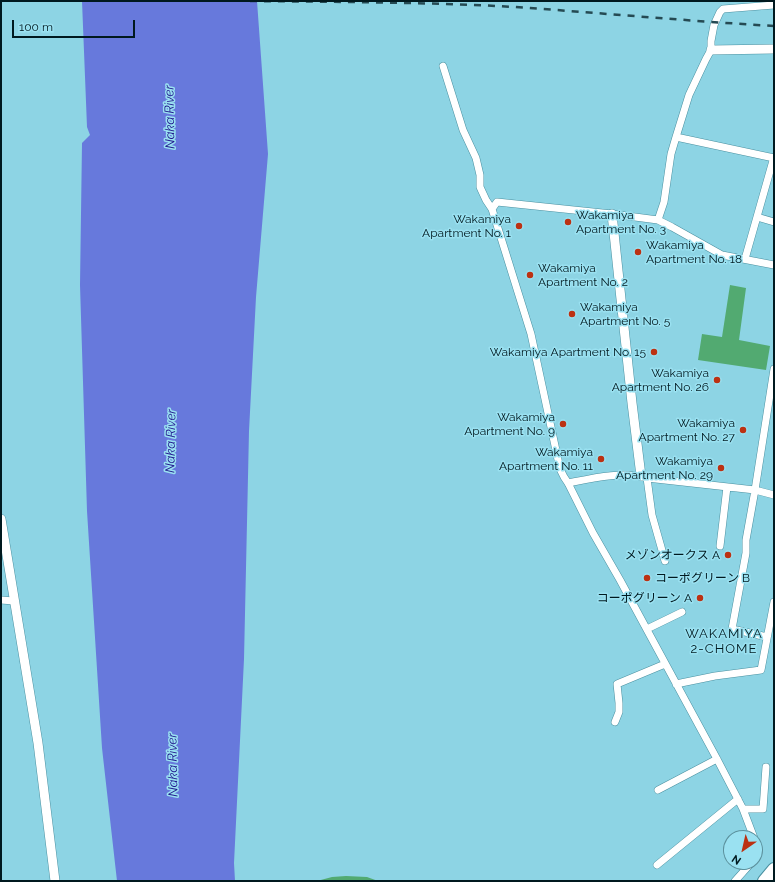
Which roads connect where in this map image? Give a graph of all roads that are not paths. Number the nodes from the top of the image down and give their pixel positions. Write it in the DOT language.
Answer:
graph roads {
  1 [pos="774,5"];
  2 [pos="774,49"];
  3 [pos="711,50"];
  4 [pos="443,66"];
  5 [pos="676,137"];
  6 [pos="774,157"];
  7 [pos="492,209"];
  8 [pos="612,214"];
  9 [pos="757,217"];
  10 [pos="658,220"];
  11 [pos="774,222"];
  12 [pos="745,259"];
  13 [pos="774,265"];
  14 [pos="774,369"];
  15 [pos="644,477"];
  16 [pos="568,483"];
  17 [pos="727,487"];
  18 [pos="755,490"];
  19 [pos="774,495"];
  20 [pos="1,519"];
  21 [pos="720,546"];
  22 [pos="665,561"];
  23 [pos="1,600"];
  24 [pos="14,600"];
  25 [pos="774,602"];
  26 [pos="682,612"];
  27 [pos="647,629"];
  28 [pos="767,637"];
  29 [pos="665,664"];
  30 [pos="676,684"];
  31 [pos="615,722"];
  32 [pos="717,759"];
  33 [pos="766,768"];
  34 [pos="658,790"];
  35 [pos="738,799"];
  36 [pos="743,809"];
  37 [pos="751,830"];
  38 [pos="656,865"];
  39 [pos="774,869"];
  40 [pos="745,870"];
  41 [pos="55,881"];
  42 [pos="736,881"];
  43 [pos="764,881"];
  1 -- 3 [label="street"];
  2 -- 3 [label="street"];
  3 -- 5 [label="street"];
  4 -- 7 [label="street"];
  5 -- 6 [label="street"];
  5 -- 10 [label="street"];
  6 -- 9 [label="street"];
  7 -- 8 [label="street"];
  7 -- 16 [label="street"];
  8 -- 10 [label="street"];
  8 -- 15 [label="street"];
  9 -- 11 [label="street"];
  9 -- 12 [label="street"];
  10 -- 12 [label="street"];
  12 -- 13 [label="street"];
  14 -- 18 [label="street"];
  15 -- 16 [label="street"];
  15 -- 17 [label="street"];
  15 -- 22 [label="street"];
  16 -- 27 [label="street"];
  17 -- 18 [label="street"];
  17 -- 21 [label="street"];
  18 -- 19 [label="street"];
  18 -- 28 [label="street"];
  20 -- 24 [label="street"];
  23 -- 24 [label="street"];
  24 -- 41 [label="street"];
  25 -- 28 [label="street"];
  26 -- 27 [label="street"];
  27 -- 29 [label="street"];
  28 -- 30 [label="street"];
  29 -- 30 [label="street"];
  29 -- 31 [label="street"];
  30 -- 32 [label="street"];
  32 -- 34 [label="street"];
  32 -- 35 [label="street"];
  33 -- 36 [label="street"];
  35 -- 36 [label="street"];
  35 -- 38 [label="street"];
  36 -- 37 [label="street"];
  39 -- 43 [label="highway"];
  40 -- 42 [label="street"];
}
